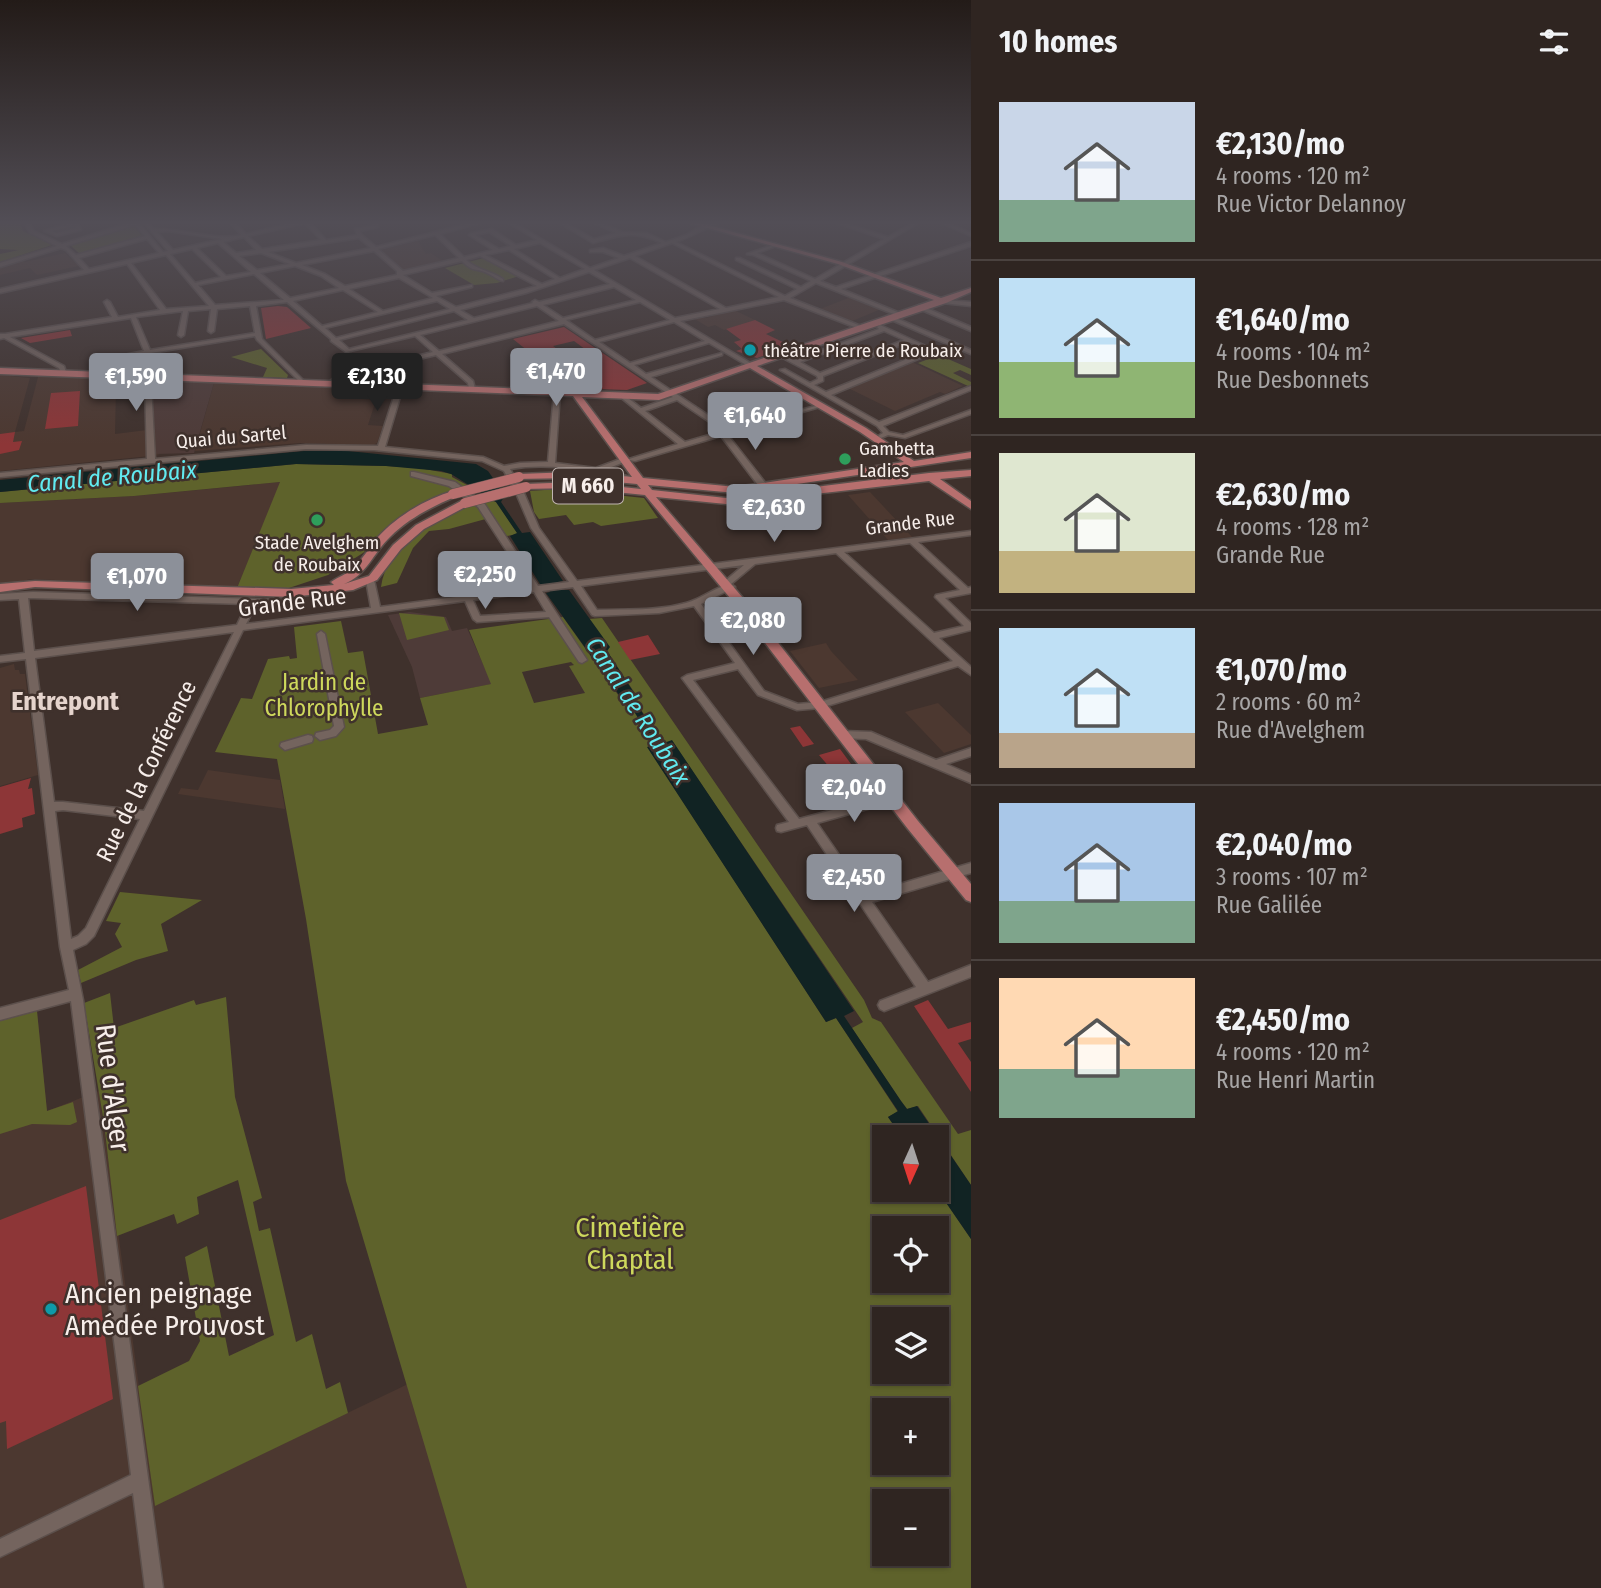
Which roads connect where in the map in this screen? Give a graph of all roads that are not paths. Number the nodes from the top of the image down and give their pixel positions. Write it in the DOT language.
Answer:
graph roads {
  1 [pos="153,296"];
  2 [pos="205,296"];
  3 [pos="282,296"];
  4 [pos="309,296"];
  5 [pos="357,296"];
  6 [pos="437,296"];
  7 [pos="508,296"];
  8 [pos="526,296"];
  9 [pos="570,296"];
  10 [pos="634,296"];
  11 [pos="700,296"];
  12 [pos="781,296"];
  13 [pos="789,296"];
  14 [pos="850,296"];
  15 [pos="930,296"];
  16 [pos="962,296"];
  17 [pos="785,298"];
  18 [pos="958,298"];
  19 [pos="641,300"];
  20 [pos="287,301"];
  21 [pos="107,302"];
  22 [pos="945,302"];
  23 [pos="971,303"];
  24 [pos="538,304"];
  25 [pos="253,306"];
  26 [pos="214,307"];
  27 [pos="921,308"];
  28 [pos="186,309"];
  29 [pos="455,309"];
  30 [pos="725,310"];
  31 [pos="164,311"];
  32 [pos="383,313"];
  33 [pos="971,313"];
  34 [pos="133,316"];
  35 [pos="891,317"];
  36 [pos="116,319"];
  37 [pos="473,320"];
  38 [pos="674,320"];
  39 [pos="563,321"];
  40 [pos="871,323"];
  41 [pos="859,327"];
  42 [pos="319,328"];
  43 [pos="884,329"];
  44 [pos="971,329"];
  45 [pos="211,331"];
  46 [pos="257,334"];
  47 [pos="181,335"];
  48 [pos="417,335"];
  49 [pos="2,336"];
  50 [pos="333,340"];
  51 [pos="909,340"];
  52 [pos="710,341"];
  53 [pos="594,342"];
  54 [pos="954,347"];
  55 [pos="927,350"];
  56 [pos="148,352"];
  57 [pos="724,352"];
  58 [pos="971,352"];
  59 [pos="437,353"];
  60 [pos="780,354"];
  61 [pos="122,356"];
  62 [pos="794,362"];
  63 [pos="628,365"];
  64 [pos="754,365"];
  65 [pos="0,370"];
  66 [pos="783,370"];
  67 [pos="62,373"];
  68 [pos="820,375"];
  69 [pos="148,376"];
  70 [pos="646,376"];
  71 [pos="303,383"];
  72 [pos="330,384"];
  73 [pos="810,385"];
  74 [pos="400,387"];
  75 [pos="472,388"];
  76 [pos="971,388"];
  77 [pos="491,389"];
  78 [pos="557,393"];
  79 [pos="578,393"];
  80 [pos="827,394"];
  81 [pos="622,396"];
  82 [pos="674,396"];
  83 [pos="821,405"];
  84 [pos="641,410"];
  85 [pos="971,412"];
  86 [pos="883,431"];
  87 [pos="726,433"];
  88 [pos="683,444"];
  89 [pos="381,449"];
  90 [pos="971,455"];
  91 [pos="151,460"];
  92 [pos="629,460"];
  93 [pos="923,461"];
  94 [pos="911,463"];
  95 [pos="551,466"];
  96 [pos="505,468"];
  97 [pos="591,470"];
  98 [pos="971,473"];
  99 [pos="414,474"];
  100 [pos="0,475"];
  101 [pos="937,478"];
  102 [pos="649,487"];
  103 [pos="764,487"];
  104 [pos="455,490"];
  105 [pos="971,500"];
  106 [pos="971,506"];
  107 [pos="971,533"];
  108 [pos="912,541"];
  109 [pos="837,551"];
  110 [pos="753,561"];
  111 [pos="712,566"];
  112 [pos="370,580"];
  113 [pos="574,584"];
  114 [pos="729,586"];
  115 [pos="0,588"];
  116 [pos="536,589"];
  117 [pos="969,591"];
  118 [pos="275,592"];
  119 [pos="23,595"];
  120 [pos="0,597"];
  121 [pos="468,598"];
  122 [pos="253,602"];
  123 [pos="287,603"];
  124 [pos="695,603"];
  125 [pos="376,610"];
  126 [pos="551,614"];
  127 [pos="970,627"];
  128 [pos="240,628"];
  129 [pos="321,634"];
  130 [pos="932,637"];
  131 [pos="29,655"];
  132 [pos="0,659"];
  133 [pos="582,660"];
  134 [pos="960,662"];
  135 [pos="740,665"];
  136 [pos="971,672"];
  137 [pos="820,705"];
  138 [pos="843,735"];
  139 [pos="320,736"];
  140 [pos="308,739"];
  141 [pos="285,746"];
  142 [pos="971,752"];
  143 [pos="936,764"];
  144 [pos="971,779"];
  145 [pos="892,798"];
  146 [pos="48,807"];
  147 [pos="147,816"];
  148 [pos="803,822"];
  149 [pos="780,828"];
  150 [pos="971,868"];
  151 [pos="951,875"];
  152 [pos="971,895"];
  153 [pos="864,900"];
  154 [pos="971,907"];
  155 [pos="66,947"];
  156 [pos="971,971"];
  157 [pos="925,989"];
  158 [pos="75,993"];
  159 [pos="884,1004"];
  160 [pos="0,1014"];
  161 [pos="140,1480"];
  162 [pos="0,1548"];
  163 [pos="154,1588"];
  1 -- 31 [label="street"];
  2 -- 26 [label="street"];
  3 -- 20 [label="street"];
  4 -- 20 [label="street"];
  5 -- 32 [label="street"];
  6 -- 29 [label="street"];
  6 -- 32 [label="street"];
  7 -- 29 [label="street"];
  8 -- 24 [label="street"];
  9 -- 24 [label="street"];
  10 -- 19 [label="street"];
  11 -- 30 [label="street"];
  12 -- 17 [label="street"];
  13 -- 17 [label="street"];
  14 -- 35 [label="street"];
  15 -- 22 [label="main road"];
  16 -- 18 [label="main road"];
  17 -- 30 [label="street"];
  17 -- 41 [label="street"];
  18 -- 22 [label="main road"];
  18 -- 23 [label="street"];
  19 -- 38 [label="street"];
  19 -- 39 [label="street"];
  20 -- 25 [label="street"];
  20 -- 42 [label="street"];
  21 -- 36 [label="street"];
  22 -- 23 [label="street"];
  22 -- 27 [label="main road"];
  22 -- 33 [label="street"];
  24 -- 37 [label="street"];
  24 -- 39 [label="street"];
  25 -- 26 [label="street"];
  25 -- 46 [label="street"];
  26 -- 28 [label="street"];
  26 -- 45 [label="street"];
  27 -- 35 [label="main road"];
  27 -- 44 [label="street"];
  28 -- 31 [label="street"];
  28 -- 47 [label="street"];
  29 -- 37 [label="street"];
  29 -- 50 [label="street"];
  30 -- 38 [label="street"];
  31 -- 34 [label="street"];
  32 -- 42 [label="street"];
  34 -- 36 [label="street"];
  34 -- 56 [label="street"];
  35 -- 40 [label="main road"];
  35 -- 54 [label="street"];
  36 -- 49 [label="street"];
  37 -- 48 [label="street"];
  38 -- 52 [label="street"];
  38 -- 53 [label="street"];
  39 -- 53 [label="street"];
  39 -- 59 [label="street"];
  40 -- 41 [label="main road"];
  40 -- 43 [label="street"];
  41 -- 60 [label="main road"];
  42 -- 50 [label="street"];
  43 -- 51 [label="street"];
  43 -- 62 [label="street"];
  46 -- 56 [label="street"];
  46 -- 71 [label="street"];
  48 -- 50 [label="street"];
  48 -- 59 [label="street"];
  49 -- 67 [label="street"];
  51 -- 55 [label="street"];
  51 -- 68 [label="street"];
  52 -- 57 [label="street"];
  52 -- 63 [label="street"];
  53 -- 63 [label="street"];
  54 -- 55 [label="street"];
  54 -- 58 [label="street"];
  55 -- 80 [label="street"];
  56 -- 61 [label="street"];
  56 -- 69 [label="street"];
  57 -- 64 [label="street"];
  57 -- 70 [label="street"];
  59 -- 72 [label="street"];
  59 -- 75 [label="street"];
  60 -- 62 [label="street"];
  60 -- 64 [label="main road"];
  62 -- 68 [label="street"];
  63 -- 70 [label="street"];
  64 -- 82 [label="main road"];
  64 -- 83 [label="main road"];
  64 -- 86 [label="main road"];
  65 -- 67 [label="main road"];
  66 -- 73 [label="street"];
  67 -- 69 [label="main road"];
  68 -- 73 [label="street"];
  69 -- 71 [label="main road"];
  69 -- 91 [label="street"];
  70 -- 82 [label="street"];
  71 -- 72 [label="main road"];
  72 -- 74 [label="main road"];
  73 -- 80 [label="street"];
  74 -- 75 [label="main road"];
  74 -- 89 [label="street"];
  75 -- 77 [label="main road"];
  76 -- 86 [label="street"];
  77 -- 78 [label="main road"];
  77 -- 79 [label="main road"];
  78 -- 79 [label="main road"];
  78 -- 95 [label="street"];
  79 -- 81 [label="main road"];
  79 -- 92 [label="main road"];
  80 -- 86 [label="street"];
  81 -- 82 [label="main road"];
  81 -- 84 [label="street"];
  82 -- 84 [label="street"];
  82 -- 87 [label="street"];
  83 -- 87 [label="street"];
  83 -- 94 [label="main road"];
  84 -- 88 [label="street"];
  85 -- 86 [label="street"];
  86 -- 93 [label="main road"];
  87 -- 88 [label="street"];
  87 -- 103 [label="street"];
  88 -- 92 [label="street"];
  89 -- 91 [label="street, Quai du Sartel"];
  89 -- 96 [label="street, Quai du Sartel"];
  90 -- 93 [label="main road"];
  91 -- 100 [label="street, Quai du Sartel"];
  92 -- 97 [label="street"];
  92 -- 102 [label="main road"];
  93 -- 94 [label="main road"];
  93 -- 101 [label="main road"];
  94 -- 101 [label="main road"];
  94 -- 103 [label="main road"];
  95 -- 96 [label="street"];
  95 -- 97 [label="street"];
  96 -- 113 [label="street"];
  97 -- 102 [label="street"];
  98 -- 101 [label="main road, M 660"];
  99 -- 104 [label="street"];
  101 -- 102 [label="main road, M 660"];
  101 -- 105 [label="main road"];
  101 -- 106 [label="main road"];
  102 -- 103 [label="main road"];
  102 -- 104 [label="main road, M 660, bridge"];
  102 -- 111 [label="main road"];
  102 -- 112 [label="main road, M 660, bridge"];
  104 -- 116 [label="street"];
  104 -- 118 [label="main road, M 660"];
  107 -- 108 [label="street, Grande Rue"];
  108 -- 109 [label="street, Grande Rue"];
  108 -- 117 [label="street"];
  109 -- 110 [label="street, Grande Rue"];
  109 -- 130 [label="street"];
  110 -- 111 [label="street, Grande Rue"];
  110 -- 114 [label="street"];
  111 -- 113 [label="street, Grande Rue"];
  111 -- 114 [label="main road"];
  112 -- 118 [label="main road, M 660"];
  112 -- 125 [label="street"];
  113 -- 116 [label="street, Grande Rue"];
  113 -- 124 [label="street"];
  114 -- 124 [label="street"];
  114 -- 137 [label="main road"];
  115 -- 118 [label="main road, M 660"];
  116 -- 121 [label="street, Grande Rue"];
  116 -- 126 [label="street"];
  117 -- 127 [label="street"];
  119 -- 120 [label="street"];
  119 -- 122 [label="street"];
  119 -- 131 [label="street, Rue d'Alger"];
  121 -- 125 [label="street, Grande Rue"];
  121 -- 126 [label="street"];
  122 -- 123 [label="street"];
  122 -- 128 [label="street, Rue de la Conférence"];
  124 -- 135 [label="street"];
  125 -- 128 [label="street, Grande Rue"];
  126 -- 133 [label="street"];
  127 -- 130 [label="street"];
  128 -- 131 [label="street, Grande Rue"];
  128 -- 147 [label="street, Rue de la Conférence"];
  129 -- 139 [label="street"];
  130 -- 134 [label="street"];
  131 -- 132 [label="street, Grande Rue"];
  131 -- 146 [label="street, Rue d'Alger"];
  134 -- 136 [label="street"];
  134 -- 137 [label="street"];
  135 -- 137 [label="street"];
  135 -- 148 [label="street"];
  137 -- 138 [label="main road"];
  138 -- 143 [label="street"];
  138 -- 145 [label="main road"];
  140 -- 141 [label="street"];
  142 -- 143 [label="street"];
  143 -- 144 [label="street"];
  145 -- 148 [label="street"];
  145 -- 151 [label="main road"];
  146 -- 147 [label="street"];
  146 -- 155 [label="street, Rue d'Alger"];
  147 -- 155 [label="street, Rue de la Conférence"];
  148 -- 149 [label="street"];
  148 -- 153 [label="street"];
  150 -- 151 [label="street"];
  151 -- 152 [label="main road"];
  151 -- 153 [label="street"];
  151 -- 154 [label="main road"];
  153 -- 157 [label="street"];
  155 -- 158 [label="street, Rue d'Alger"];
  156 -- 157 [label="street"];
  157 -- 159 [label="street"];
  158 -- 160 [label="street"];
  158 -- 161 [label="street, Rue d'Alger"];
  161 -- 162 [label="street"];
  161 -- 163 [label="street, Rue d'Alger"];
}
